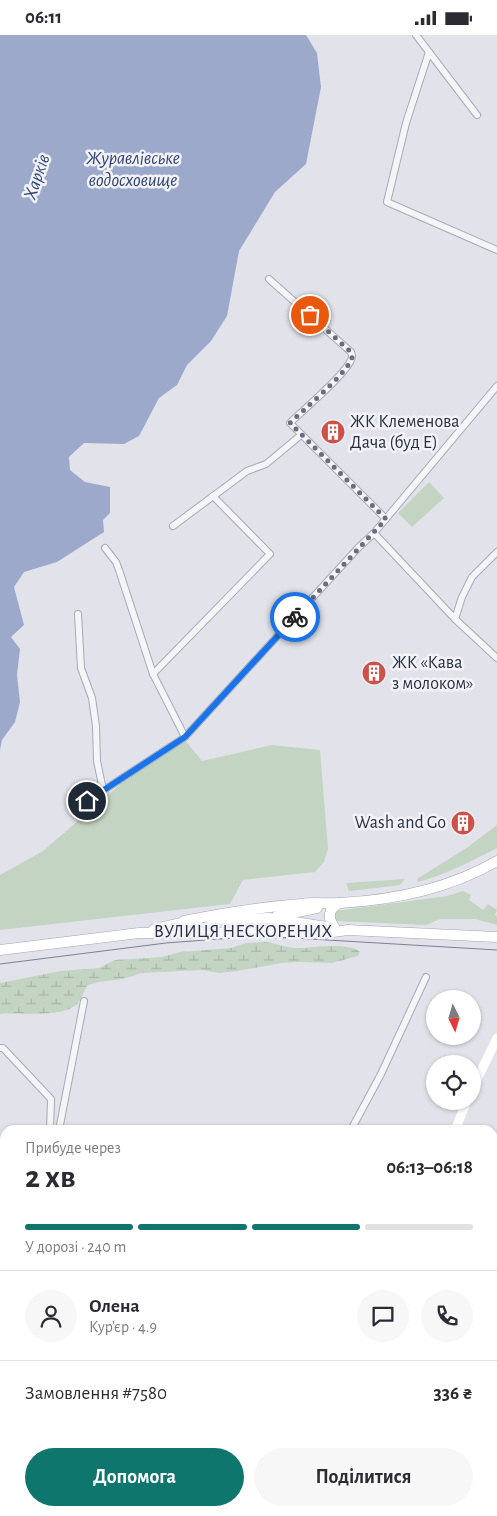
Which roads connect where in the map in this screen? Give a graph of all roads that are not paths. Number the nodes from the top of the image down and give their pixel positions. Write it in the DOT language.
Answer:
graph roads {
  1 [pos="416,35"];
  2 [pos="429,53"];
  3 [pos="477,115"];
  4 [pos="497,250"];
  5 [pos="269,279"];
  6 [pos="497,386"];
  7 [pos="301,435"];
  8 [pos="212,496"];
  9 [pos="386,519"];
  10 [pos="173,526"];
  11 [pos="374,533"];
  12 [pos="105,548"];
  13 [pos="497,552"];
  14 [pos="78,613"];
  15 [pos="455,619"];
  16 [pos="497,658"];
  17 [pos="153,675"];
  18 [pos="185,737"];
  19 [pos="103,790"];
  20 [pos="87,801"];
  21 [pos="497,861"];
  22 [pos="340,903"];
  23 [pos="270,918"];
  24 [pos="184,921"];
  25 [pos="335,928"];
  26 [pos="346,930"];
  27 [pos="185,932"];
  28 [pos="139,933"];
  29 [pos="497,937"];
  30 [pos="0,950"];
  31 [pos="426,977"];
  32 [pos="84,1001"];
  33 [pos="497,1038"];
  34 [pos="0,1048"];
  35 [pos="481,1071"];
  36 [pos="464,1110"];
  37 [pos="50,1125"];
  38 [pos="59,1125"];
  39 [pos="354,1125"];
  40 [pos="457,1125"];
  1 -- 2 [label="street"];
  2 -- 3 [label="street"];
  2 -- 4 [label="street"];
  5 -- 7 [label="street"];
  6 -- 9 [label="street"];
  7 -- 8 [label="street"];
  7 -- 9 [label="street"];
  8 -- 10 [label="street"];
  8 -- 17 [label="street"];
  9 -- 11 [label="street"];
  11 -- 15 [label="street"];
  11 -- 18 [label="street"];
  12 -- 17 [label="street"];
  13 -- 15 [label="street"];
  14 -- 19 [label="street"];
  15 -- 16 [label="street"];
  17 -- 18 [label="street"];
  18 -- 19 [label="street"];
  19 -- 20 [label="street"];
  21 -- 22 [label="main road"];
  22 -- 23 [label="main road"];
  22 -- 24 [label="main road"];
  22 -- 25 [label="main road"];
  23 -- 24 [label="main road, ВУЛИЦЯ НЕСКОРЕНИХ"];
  23 -- 25 [label="main road, ВУЛИЦЯ НЕСКОРЕНИХ"];
  23 -- 27 [label="main road"];
  24 -- 28 [label="main road, ВУЛИЦЯ НЕСКОРЕНИХ"];
  25 -- 26 [label="main road, ВУЛИЦЯ НЕСКОРЕНИХ"];
  26 -- 27 [label="main road, ВУЛИЦЯ НЕСКОРЕНИХ"];
  26 -- 29 [label="main road, ВУЛИЦЯ НЕСКОРЕНИХ"];
  27 -- 28 [label="main road, ВУЛИЦЯ НЕСКОРЕНИХ"];
  28 -- 30 [label="main road, ВУЛИЦЯ НЕСКОРЕНИХ"];
  31 -- 39 [label="street"];
  32 -- 38 [label="street"];
  33 -- 35 [label="main road"];
  34 -- 37 [label="street"];
  36 -- 40 [label="main road"];
}
